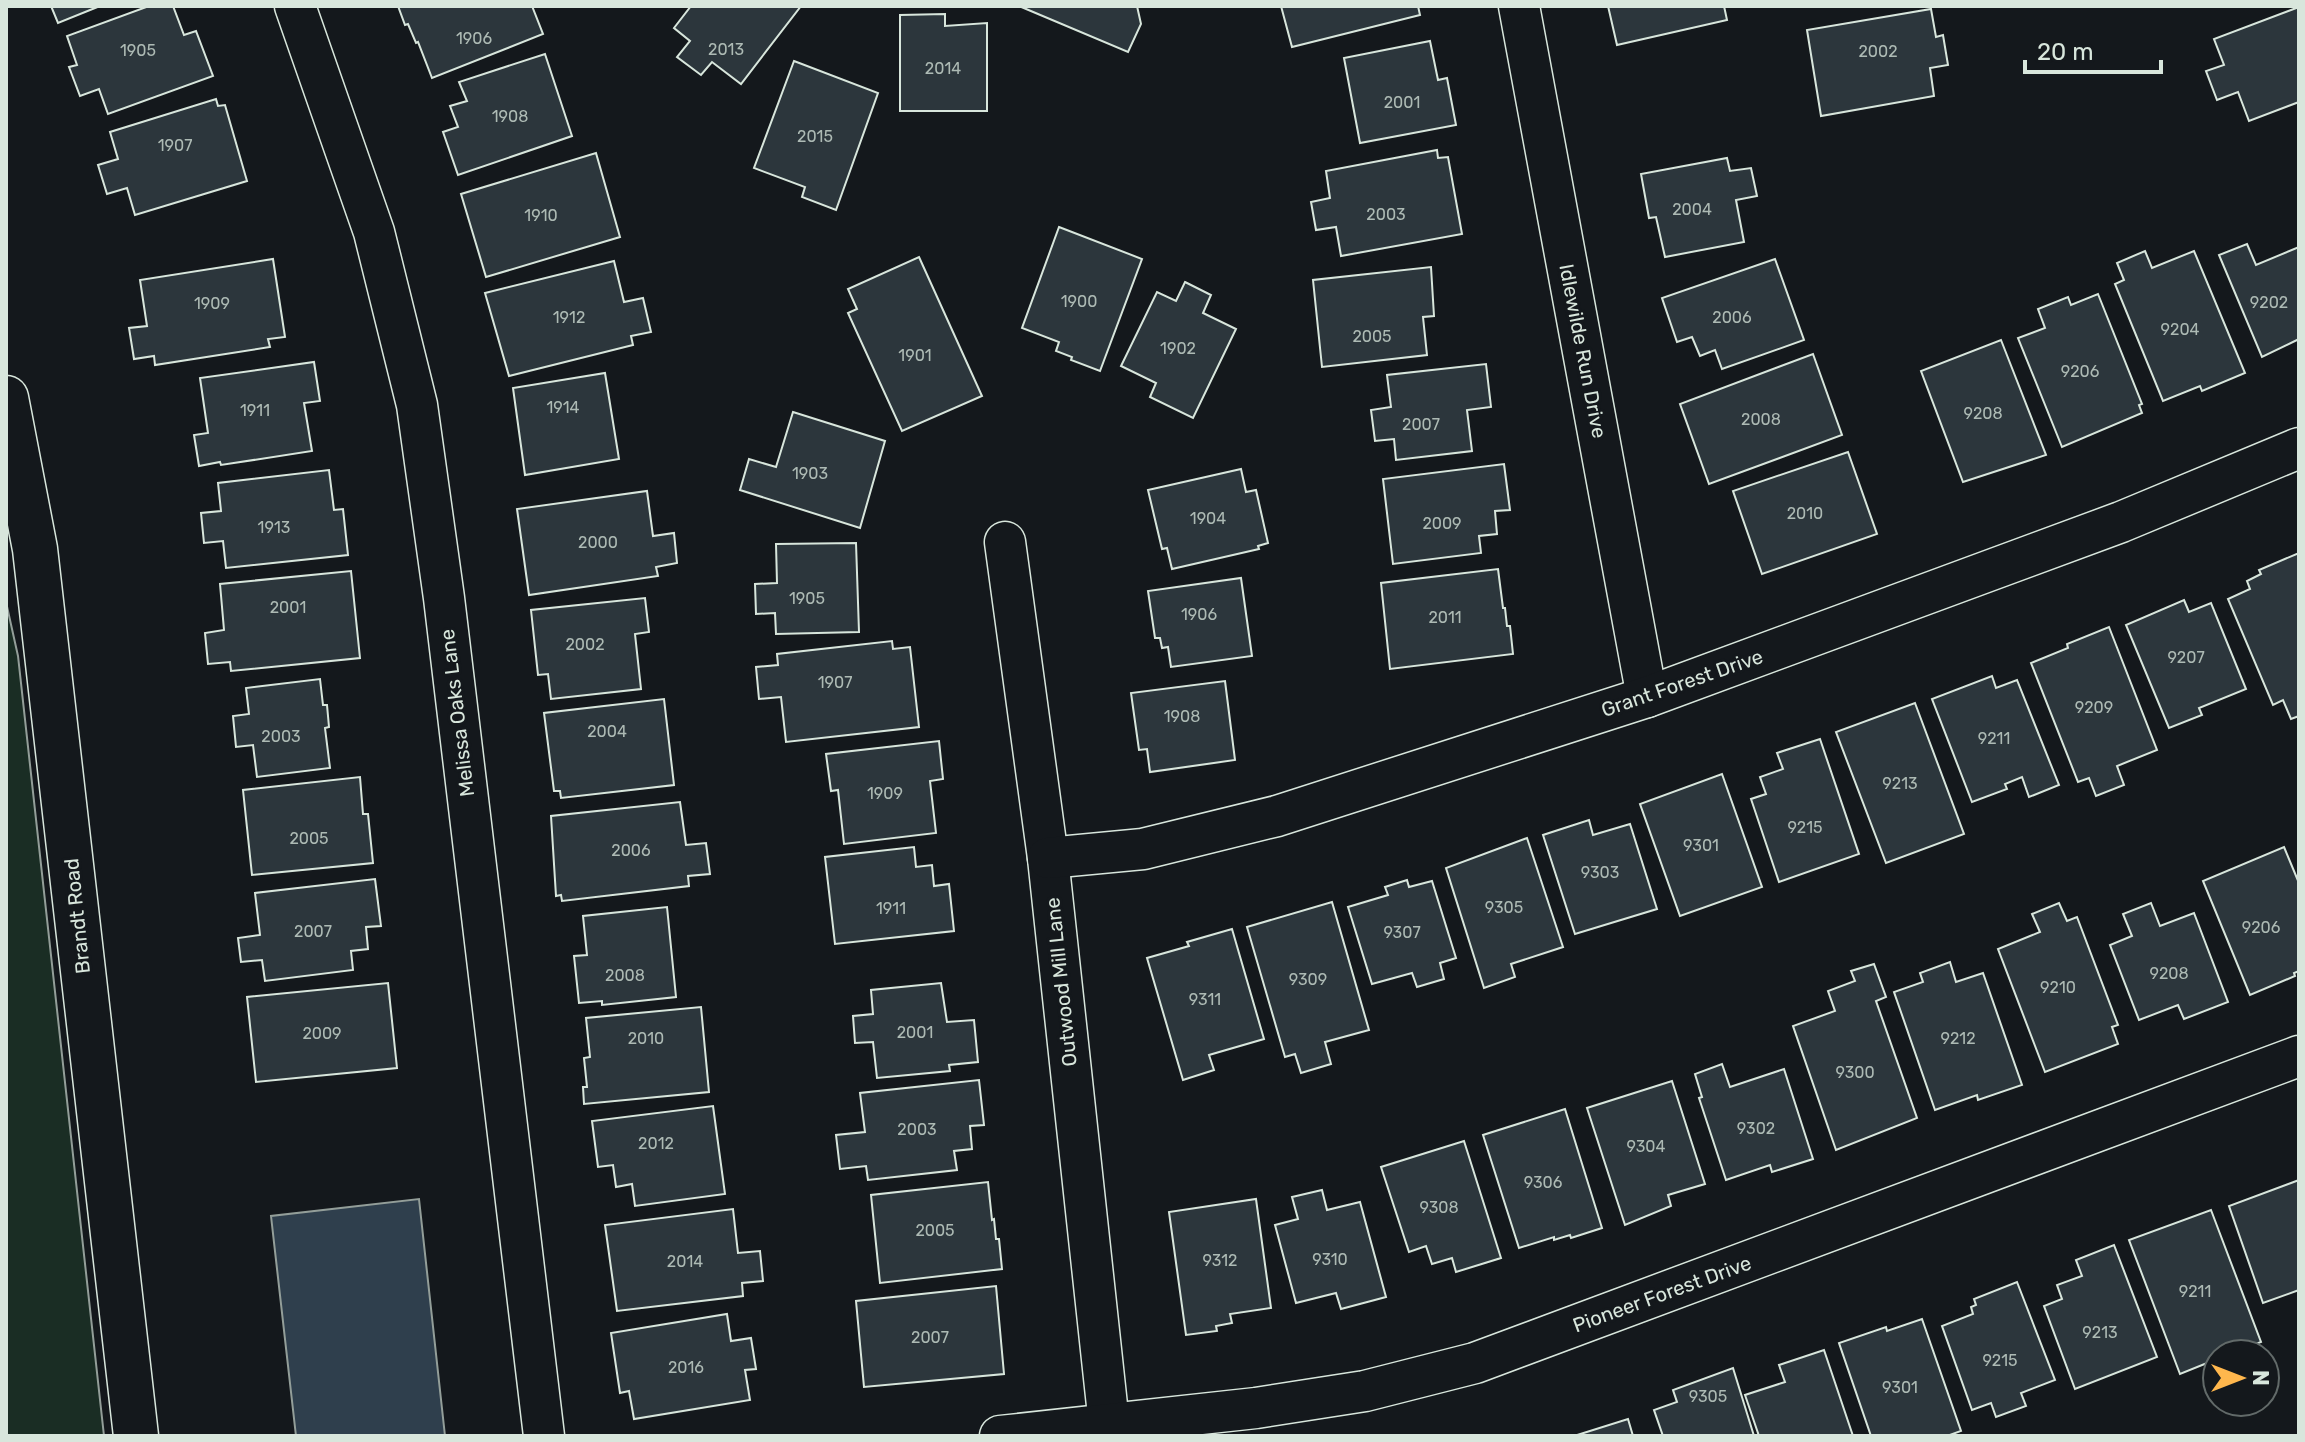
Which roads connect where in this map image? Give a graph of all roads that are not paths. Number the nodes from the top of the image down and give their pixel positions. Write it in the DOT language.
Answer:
graph roads {
  1 [pos="295,6"];
  2 [pos="1519,6"];
  3 [pos="6,398"];
  4 [pos="2299,448"];
  5 [pos="1005,542"];
  6 [pos="1647,697"];
  7 [pos="1048,858"];
  8 [pos="2299,1056"];
  9 [pos="1109,1424"];
  10 [pos="136,1436"];
  11 [pos="544,1436"];
  12 [pos="1000,1436"];
  1 -- 11 [label="street, Melissa Oaks Lane"];
  2 -- 6 [label="street, Idlewilde Run Drive"];
  3 -- 10 [label="street, Brandt Road"];
  4 -- 6 [label="street, Grant Forest Drive"];
  5 -- 7 [label="street, Outwood Mill Lane"];
  6 -- 7 [label="street, Grant Forest Drive"];
  7 -- 9 [label="street, Outwood Mill Lane"];
  8 -- 9 [label="street, Pioneer Forest Drive"];
  9 -- 12 [label="street, Pioneer Forest Drive"];
}
